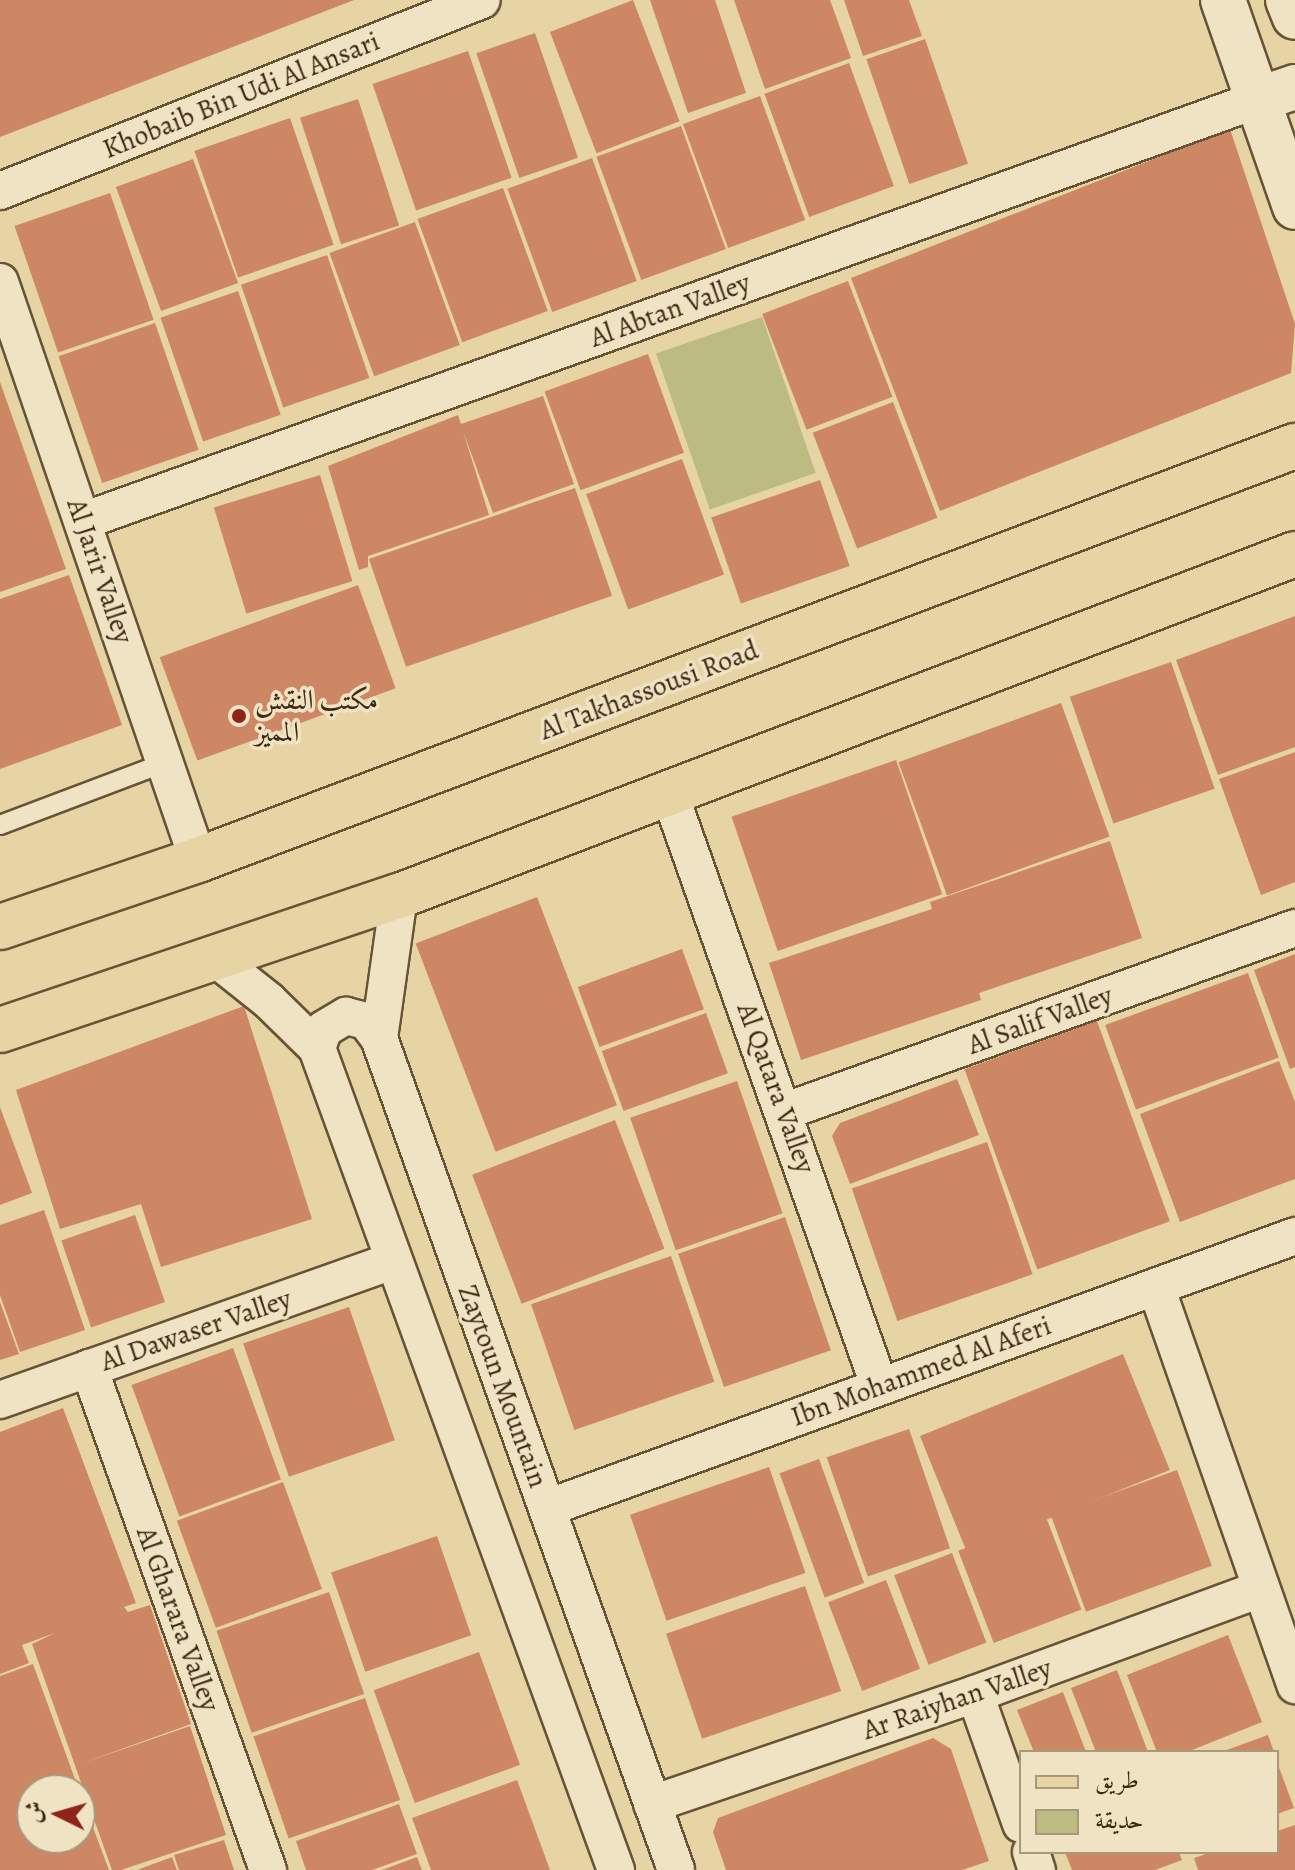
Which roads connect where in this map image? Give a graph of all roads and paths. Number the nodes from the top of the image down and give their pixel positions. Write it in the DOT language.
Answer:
graph roads {
  1 [pos="1223,0"];
  2 [pos="1288,0"];
  3 [pos="475,1"];
  4 [pos="1295,16"];
  5 [pos="1276,94"];
  6 [pos="0,191"];
  7 [pos="1295,207"];
  8 [pos="0,282"];
  9 [pos="1295,446"];
  10 [pos="83,521"];
  11 [pos="1295,554"];
  12 [pos="164,763"];
  13 [pos="669,792"];
  14 [pos="0,825"];
  15 [pos="198,860"];
  16 [pos="399,896"];
  17 [pos="8,915"];
  18 [pos="1295,928"];
  19 [pos="215,958"];
  20 [pos="0,1030"];
  21 [pos="379,1038"];
  22 [pos="317,1048"];
  23 [pos="786,1111"];
  24 [pos="1295,1236"];
  25 [pos="393,1261"];
  26 [pos="1156,1287"];
  27 [pos="89,1368"];
  28 [pos="879,1385"];
  29 [pos="0,1400"];
  30 [pos="547,1508"];
  31 [pos="1260,1589"];
  32 [pos="1295,1685"];
  33 [pos="975,1694"];
  34 [pos="652,1804"];
  35 [pos="1019,1818"];
  36 [pos="268,1870"];
  37 [pos="616,1870"];
  38 [pos="676,1870"];
  1 -- 5 [label="street"];
  2 -- 4 [label="street"];
  3 -- 6 [label="street, Khobaib Bin Udi Al Ansari"];
  5 -- 7 [label="street"];
  5 -- 10 [label="street, Al Abtan Valley"];
  8 -- 10 [label="street, Al Jarir Valley"];
  9 -- 15 [label="main road, Al Takhassousi Road"];
  10 -- 12 [label="street, Al Jarir Valley"];
  11 -- 13 [label="main road"];
  12 -- 14 [label="lane"];
  12 -- 15 [label="street, Al Jarir Valley"];
  13 -- 16 [label="main road"];
  13 -- 23 [label="street, Al Qatara Valley"];
  15 -- 17 [label="main road, Al Takhassousi Road"];
  16 -- 19 [label="main road"];
  16 -- 21 [label="street, Zaytoun Mountain"];
  18 -- 23 [label="street, Al Salif Valley"];
  19 -- 20 [label="main road"];
  19 -- 22 [label="street"];
  21 -- 22 [label="street"];
  21 -- 30 [label="street, Zaytoun Mountain"];
  22 -- 25 [label="street"];
  23 -- 28 [label="street, Al Qatara Valley"];
  24 -- 26 [label="street, Ibn Mohammed Al Aferi"];
  25 -- 27 [label="street, Al Dawaser Valley"];
  25 -- 37 [label="street"];
  26 -- 28 [label="street, Ibn Mohammed Al Aferi"];
  26 -- 31 [label="street"];
  27 -- 29 [label="street, Al Dawaser Valley"];
  27 -- 36 [label="street, Al Gharara Valley"];
  28 -- 30 [label="street, Ibn Mohammed Al Aferi"];
  30 -- 34 [label="street, Zaytoun Mountain"];
  31 -- 32 [label="street"];
  31 -- 33 [label="street, Ar Raiyhan Valley"];
  33 -- 34 [label="street, Ar Raiyhan Valley"];
  33 -- 35 [label="street"];
  34 -- 38 [label="street, Zaytoun Mountain"];
}
